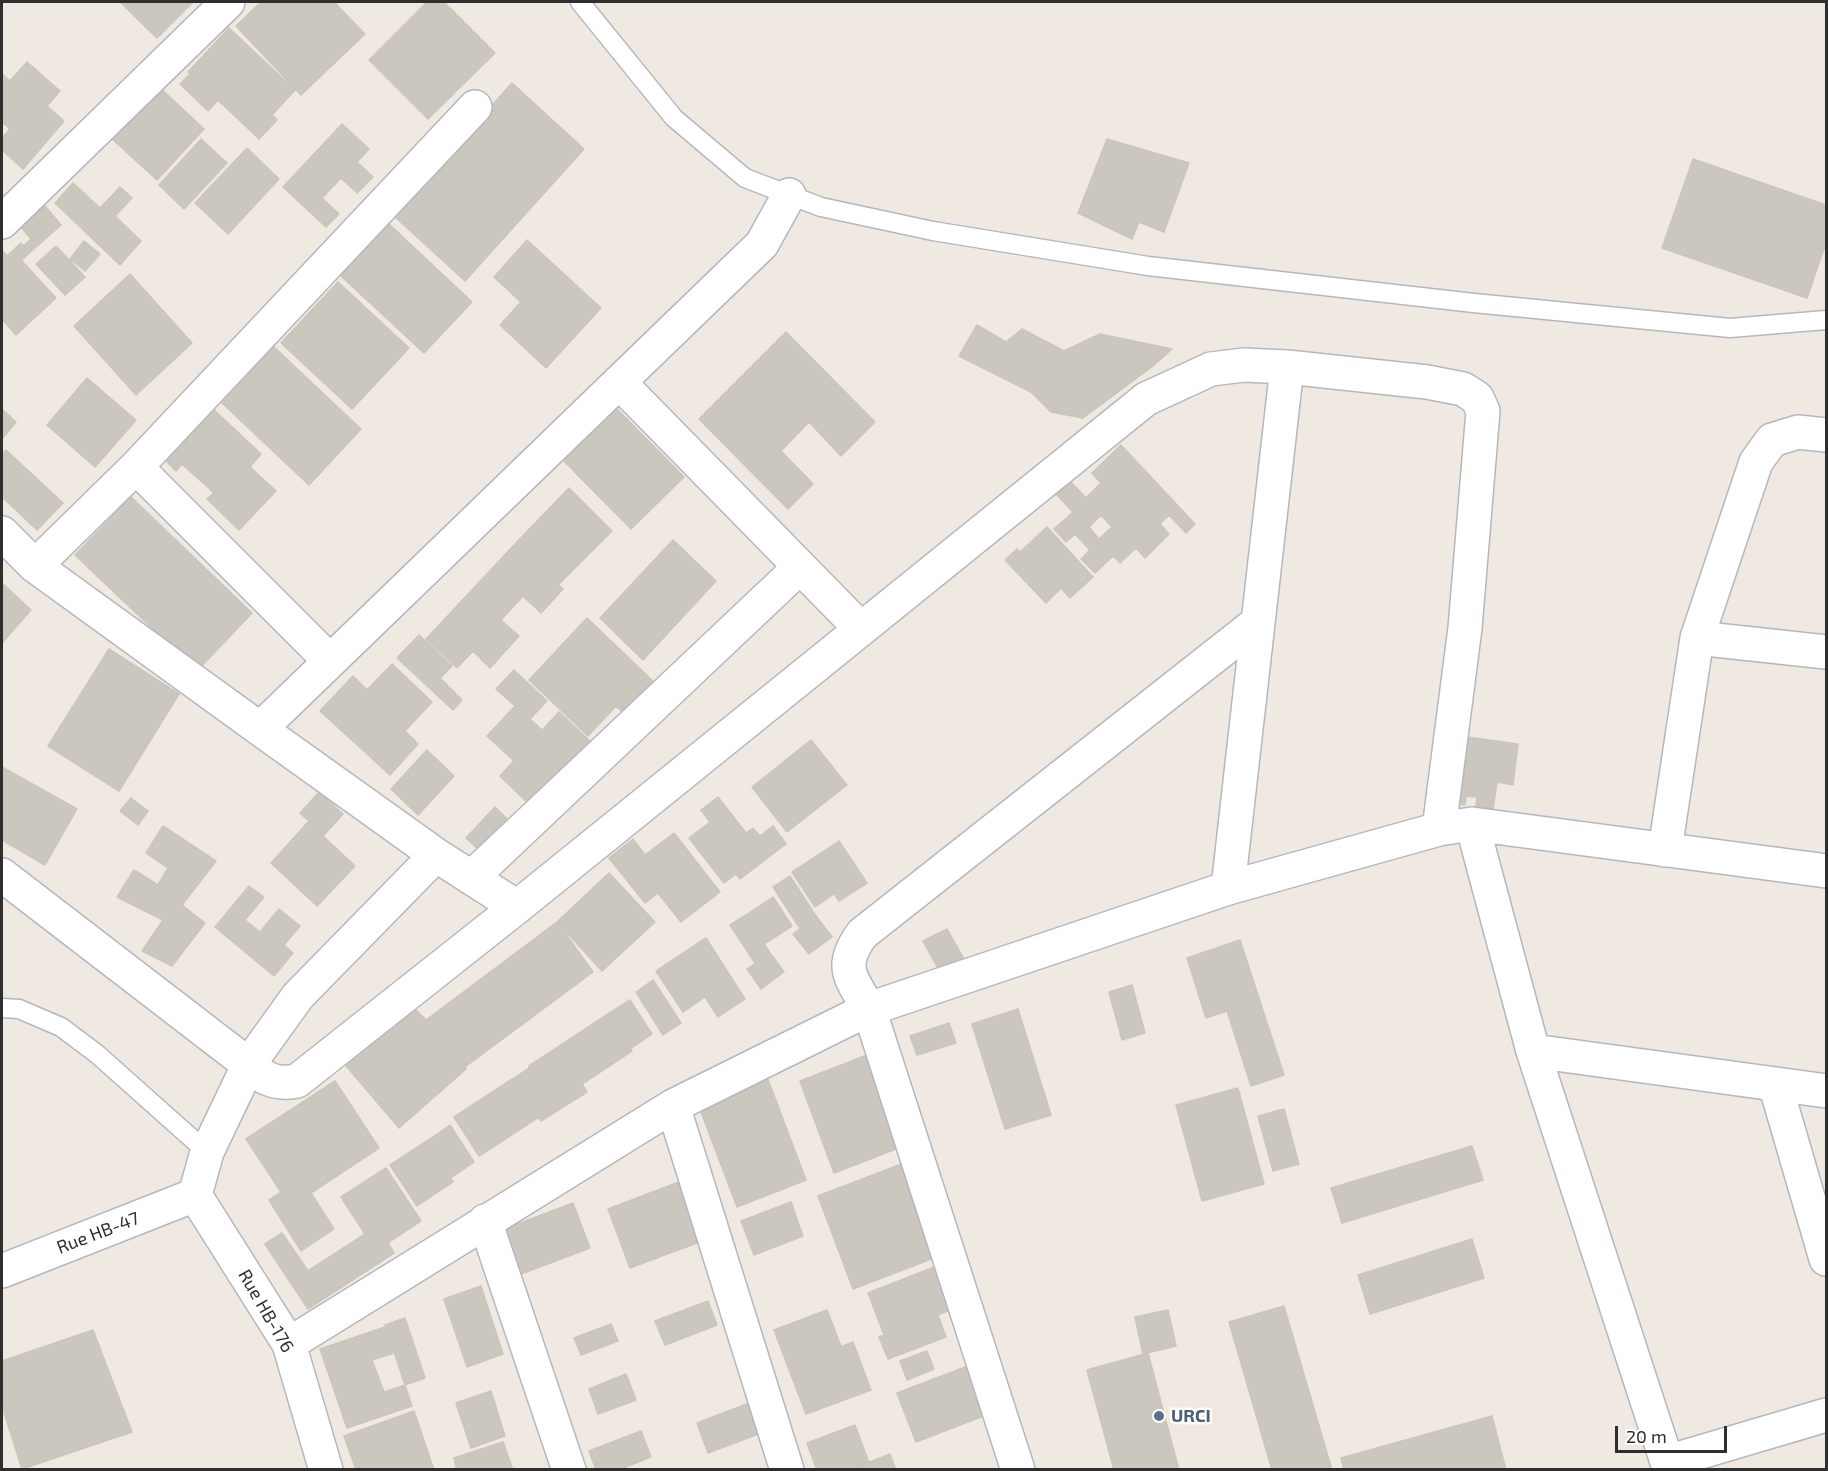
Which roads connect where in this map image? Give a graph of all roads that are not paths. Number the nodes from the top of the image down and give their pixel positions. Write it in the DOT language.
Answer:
graph roads {
  1 [pos="228,2"];
  2 [pos="580,2"];
  3 [pos="475,107"];
  4 [pos="789,195"];
  5 [pos="2,222"];
  6 [pos="1827,320"];
  7 [pos="1287,367"];
  8 [pos="619,382"];
  9 [pos="1827,435"];
  10 [pos="135,467"];
  11 [pos="2,533"];
  12 [pos="35,566"];
  13 [pos="800,567"];
  14 [pos="1258,622"];
  15 [pos="861,629"];
  16 [pos="1697,638"];
  17 [pos="1827,652"];
  18 [pos="330,662"];
  19 [pos="260,729"];
  20 [pos="1472,824"];
  21 [pos="1439,829"];
  22 [pos="1665,850"];
  23 [pos="436,855"];
  24 [pos="1827,871"];
  25 [pos="2,875"];
  26 [pos="471,878"];
  27 [pos="1228,888"];
  28 [pos="517,906"];
  29 [pos="2,1008"];
  30 [pos="869,1010"];
  31 [pos="1533,1051"];
  32 [pos="249,1064"];
  33 [pos="1775,1084"];
  34 [pos="1827,1091"];
  35 [pos="673,1106"];
  36 [pos="207,1152"];
  37 [pos="1815,1185"];
  38 [pos="195,1196"];
  39 [pos="485,1221"];
  40 [pos="1827,1259"];
  41 [pos="2,1271"];
  42 [pos="289,1344"];
  43 [pos="1827,1415"];
  44 [pos="326,1470"];
  45 [pos="569,1470"];
  46 [pos="787,1470"];
  47 [pos="1018,1470"];
  1 -- 5 [label="street"];
  2 -- 4 [label="lane"];
  3 -- 10 [label="street"];
  4 -- 6 [label="lane"];
  4 -- 8 [label="street"];
  7 -- 14 [label="street"];
  7 -- 15 [label="street"];
  7 -- 21 [label="street"];
  8 -- 13 [label="street"];
  8 -- 18 [label="street"];
  9 -- 16 [label="street"];
  10 -- 12 [label="street"];
  10 -- 18 [label="street"];
  11 -- 12 [label="street"];
  12 -- 19 [label="street"];
  13 -- 15 [label="street"];
  13 -- 26 [label="street"];
  14 -- 27 [label="street"];
  14 -- 30 [label="street"];
  15 -- 28 [label="street"];
  16 -- 17 [label="street"];
  16 -- 22 [label="street"];
  18 -- 19 [label="street"];
  19 -- 23 [label="street"];
  20 -- 21 [label="street"];
  20 -- 22 [label="street"];
  20 -- 31 [label="street"];
  21 -- 27 [label="street"];
  22 -- 24 [label="street"];
  23 -- 26 [label="street"];
  23 -- 32 [label="street"];
  25 -- 32 [label="street"];
  26 -- 28 [label="street"];
  27 -- 30 [label="street"];
  28 -- 32 [label="street"];
  29 -- 36 [label="lane"];
  30 -- 35 [label="street"];
  30 -- 47 [label="street"];
  31 -- 33 [label="street"];
  31 -- 43 [label="street"];
  32 -- 36 [label="street"];
  33 -- 34 [label="street"];
  33 -- 37 [label="street"];
  35 -- 39 [label="street"];
  35 -- 46 [label="street"];
  36 -- 38 [label="street"];
  37 -- 40 [label="street"];
  38 -- 41 [label="street, Rue HB-47"];
  38 -- 42 [label="street, Rue HB-176"];
  39 -- 42 [label="street"];
  39 -- 45 [label="street"];
  42 -- 44 [label="street, Rue HB-176"];
}
